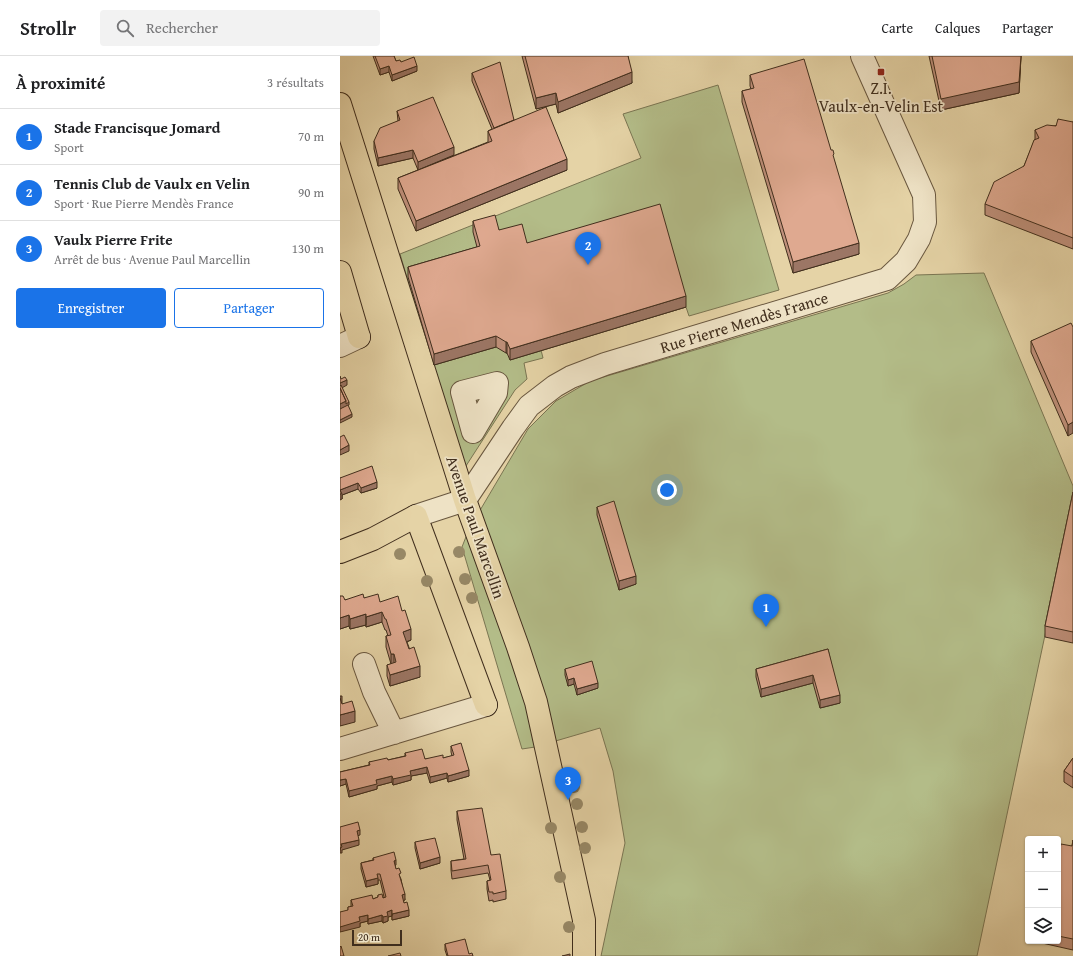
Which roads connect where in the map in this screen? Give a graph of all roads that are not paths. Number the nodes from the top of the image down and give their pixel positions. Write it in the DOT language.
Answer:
graph roads {
  1 [pos="862,56"];
  2 [pos="340,104"];
  3 [pos="340,272"];
  4 [pos="350,342"];
  5 [pos="465,500"];
  6 [pos="416,516"];
  7 [pos="340,536"];
  8 [pos="340,552"];
  9 [pos="364,664"];
  10 [pos="486,705"];
  11 [pos="394,733"];
  12 [pos="340,749"];
  13 [pos="584,956"];
  1 -- 5 [label="street, Rue Pierre Mendès France"];
  2 -- 5 [label="main road, Avenue Paul Marcellin"];
  3 -- 4 [label="main road"];
  5 -- 6 [label="street"];
  5 -- 13 [label="main road, Avenue Paul Marcellin"];
  6 -- 7 [label="main road"];
  6 -- 8 [label="main road"];
  6 -- 10 [label="main road"];
  9 -- 11 [label="street"];
  10 -- 11 [label="street"];
  11 -- 12 [label="street"];
}
